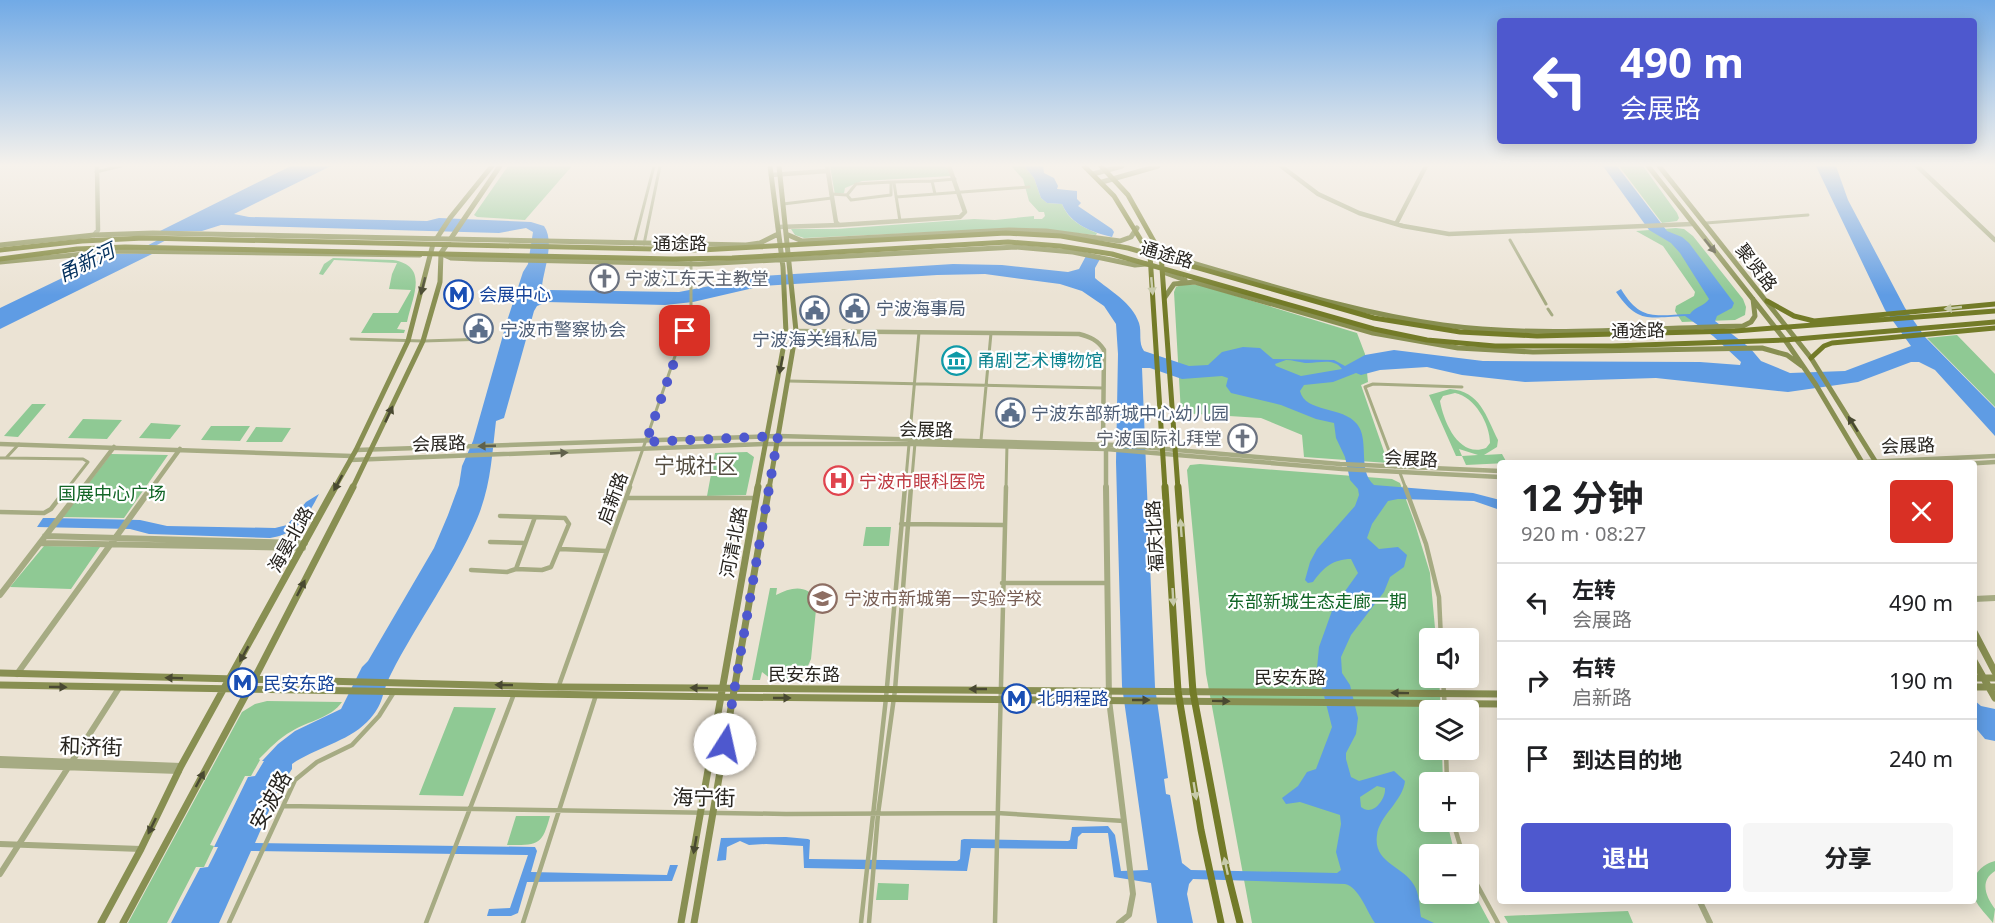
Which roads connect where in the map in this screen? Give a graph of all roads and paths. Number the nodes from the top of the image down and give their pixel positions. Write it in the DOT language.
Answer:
graph roads {
  1 [pos="97,209"];
  2 [pos="457,209"];
  3 [pos="470,209"];
  4 [pos="644,209"];
  5 [pos="652,209"];
  6 [pos="775,209"];
  7 [pos="783,209"];
  8 [pos="834,209"];
  9 [pos="898,209"];
  10 [pos="964,209"];
  11 [pos="1124,209"];
  12 [pos="1135,209"];
  13 [pos="1347,209"];
  14 [pos="1404,209"];
  15 [pos="1681,209"];
  16 [pos="1695,209"];
  17 [pos="1962,209"];
  18 [pos="1808,216"];
  19 [pos="900,221"];
  20 [pos="1706,223"];
  21 [pos="1396,224"];
  22 [pos="1692,224"];
  23 [pos="839,225"];
  24 [pos="785,227"];
  25 [pos="1137,228"];
  26 [pos="778,231"];
  27 [pos="786,234"];
  28 [pos="94,235"];
  29 [pos="437,238"];
  30 [pos="1510,240"];
  31 [pos="1995,240"];
  32 [pos="449,242"];
  33 [pos="645,243"];
  34 [pos="1113,243"];
  35 [pos="2,245"];
  36 [pos="636,247"];
  37 [pos="779,247"];
  38 [pos="788,247"];
  39 [pos="0,250"];
  40 [pos="1088,252"];
  41 [pos="429,253"];
  42 [pos="441,253"];
  43 [pos="1150,255"];
  44 [pos="1162,256"];
  45 [pos="781,258"];
  46 [pos="790,260"];
  47 [pos="0,261"];
  48 [pos="691,261"];
  49 [pos="1150,264"];
  50 [pos="1163,270"];
  51 [pos="1191,281"];
  52 [pos="691,290"];
  53 [pos="1165,297"];
  54 [pos="1753,299"];
  55 [pos="1767,301"];
  56 [pos="1546,304"];
  57 [pos="1995,304"];
  58 [pos="1548,309"];
  59 [pos="1995,311"];
  60 [pos="1552,315"];
  61 [pos="1995,322"];
  62 [pos="1788,328"];
  63 [pos="1995,328"];
  64 [pos="1776,329"];
  65 [pos="796,331"];
  66 [pos="919,332"];
  67 [pos="991,333"];
  68 [pos="351,339"];
  69 [pos="489,339"];
  70 [pos="1797,339"];
  71 [pos="1785,340"];
  72 [pos="408,341"];
  73 [pos="423,341"];
  74 [pos="1811,358"];
  75 [pos="1804,368"];
  76 [pos="788,381"];
  77 [pos="913,384"];
  78 [pos="985,385"];
  79 [pos="1462,387"];
  80 [pos="1102,388"];
  81 [pos="767,440"];
  82 [pos="778,440"];
  83 [pos="981,440"];
  84 [pos="909,441"];
  85 [pos="646,442"];
  86 [pos="1007,443"];
  87 [pos="0,444"];
  88 [pos="19,444"];
  89 [pos="915,444"];
  90 [pos="114,447"];
  91 [pos="1105,447"];
  92 [pos="180,449"];
  93 [pos="644,449"];
  94 [pos="372,450"];
  95 [pos="1164,451"];
  96 [pos="1176,452"];
  97 [pos="353,455"];
  98 [pos="501,456"];
  99 [pos="1995,456"];
  100 [pos="465,457"];
  101 [pos="0,458"];
  102 [pos="6,458"];
  103 [pos="367,460"];
  104 [pos="1861,460"];
  105 [pos="1876,460"];
  106 [pos="1916,460"];
  107 [pos="1995,462"];
  108 [pos="1977,463"];
  109 [pos="1395,466"];
  110 [pos="1373,468"];
  111 [pos="1497,471"];
  112 [pos="1400,473"];
  113 [pos="1497,477"];
  114 [pos="626,498"];
  115 [pos="756,498"];
  116 [pos="0,512"];
  117 [pos="500,516"];
  118 [pos="535,517"];
  119 [pos="901,524"];
  120 [pos="908,524"];
  121 [pos="1003,525"];
  122 [pos="45,537"];
  123 [pos="113,542"];
  124 [pos="490,542"];
  125 [pos="40,543"];
  126 [pos="525,543"];
  127 [pos="304,546"];
  128 [pos="560,549"];
  129 [pos="607,551"];
  130 [pos="516,569"];
  131 [pos="471,570"];
  132 [pos="1002,583"];
  133 [pos="1107,583"];
  134 [pos="0,595"];
  135 [pos="1995,598"];
  136 [pos="1977,599"];
  137 [pos="1440,628"];
  138 [pos="1977,638"];
  139 [pos="1977,666"];
  140 [pos="1995,672"];
  141 [pos="0,673"];
  142 [pos="17,674"];
  143 [pos="1977,678"];
  144 [pos="1983,678"];
  145 [pos="1995,678"];
  146 [pos="230,680"];
  147 [pos="253,680"];
  148 [pos="0,686"];
  149 [pos="558,686"];
  150 [pos="1992,687"];
  151 [pos="119,688"];
  152 [pos="721,688"];
  153 [pos="735,688"];
  154 [pos="1444,688"];
  155 [pos="225,689"];
  156 [pos="249,689"];
  157 [pos="999,689"];
  158 [pos="886,690"];
  159 [pos="895,690"];
  160 [pos="1109,691"];
  161 [pos="1178,691"];
  162 [pos="394,692"];
  163 [pos="1193,692"];
  164 [pos="1444,693"];
  165 [pos="514,694"];
  166 [pos="555,694"];
  167 [pos="1497,694"];
  168 [pos="596,695"];
  169 [pos="721,697"];
  170 [pos="733,697"];
  171 [pos="1995,698"];
  172 [pos="890,699"];
  173 [pos="999,700"];
  174 [pos="1109,700"];
  175 [pos="1444,700"];
  176 [pos="1180,701"];
  177 [pos="1194,701"];
  178 [pos="1497,704"];
  179 [pos="1419,705"];
  180 [pos="1479,705"];
  181 [pos="0,759"];
  182 [pos="72,764"];
  183 [pos="0,765"];
  184 [pos="180,769"];
  185 [pos="283,806"];
  186 [pos="469,809"];
  187 [pos="560,811"];
  188 [pos="700,813"];
  189 [pos="713,813"];
  190 [pos="997,813"];
  191 [pos="875,814"];
  192 [pos="1124,821"];
  193 [pos="0,844"];
  194 [pos="19,845"];
  195 [pos="141,849"];
  196 [pos="0,874"];
  197 [pos="1479,888"];
  198 [pos="1702,904"];
  199 [pos="101,923"];
  200 [pos="123,923"];
  201 [pos="229,923"];
  202 [pos="426,923"];
  203 [pos="523,923"];
  204 [pos="681,923"];
  205 [pos="694,923"];
  206 [pos="861,923"];
  207 [pos="869,923"];
  208 [pos="995,923"];
  209 [pos="1119,923"];
  210 [pos="1221,923"];
  211 [pos="1240,923"];
  212 [pos="1498,923"];
  213 [pos="1710,923"];
  1 -- 28 [label="street"];
  2 -- 29 [label="main road, 海晏北路"];
  3 -- 32 [label="main road"];
  4 -- 36 [label="street"];
  5 -- 33 [label="street"];
  6 -- 26 [label="main road, 河清北路"];
  7 -- 24 [label="main road"];
  8 -- 23 [label="street"];
  9 -- 19 [label="street"];
  10 -- 19 [label="street"];
  11 -- 25 [label="main road, 福庆北路"];
  12 -- 44 [label="main road, 福庆北路"];
  13 -- 21 [label="street"];
  14 -- 21 [label="street"];
  15 -- 22 [label="main road, 聚贤路"];
  16 -- 20 [label="main road, 聚贤路"];
  17 -- 31 [label="street"];
  18 -- 20 [label="street"];
  19 -- 23 [label="street"];
  20 -- 55 [label="main road, 聚贤路"];
  21 -- 22 [label="street"];
  22 -- 54 [label="main road, 聚贤路, one-way"];
  23 -- 24 [label="street"];
  24 -- 26 [label="street"];
  24 -- 27 [label="main road"];
  25 -- 34 [label="main road"];
  25 -- 43 [label="main road, 福庆北路"];
  26 -- 33 [label="main road"];
  26 -- 37 [label="main road, 河清北路"];
  27 -- 34 [label="main road"];
  27 -- 38 [label="main road"];
  28 -- 29 [label="main road"];
  28 -- 35 [label="main road"];
  29 -- 32 [label="main road"];
  29 -- 39 [label="main road"];
  29 -- 41 [label="main road, 海晏北路"];
  30 -- 56 [label="street"];
  32 -- 36 [label="main road"];
  32 -- 42 [label="main road"];
  33 -- 36 [label="main road"];
  34 -- 38 [label="main road, 通途路"];
  34 -- 43 [label="main road, 通途路"];
  36 -- 37 [label="main road, 通途路"];
  37 -- 38 [label="main road, 通途路"];
  37 -- 45 [label="main road, 河清北路"];
  38 -- 46 [label="main road, 河清北路"];
  40 -- 46 [label="main road"];
  40 -- 49 [label="main road, 通途路"];
  40 -- 49 [label="main road"];
  41 -- 42 [label="main road"];
  41 -- 47 [label="main road"];
  41 -- 47 [label="main road"];
  41 -- 72 [label="main road, 海晏北路, one-way"];
  42 -- 48 [label="main road"];
  42 -- 73 [label="main road, 海晏北路"];
  43 -- 44 [label="main road, 通途路"];
  43 -- 49 [label="main road, 福庆北路"];
  44 -- 50 [label="main road, 福庆北路"];
  44 -- 54 [label="main road"];
  44 -- 64 [label="main road, 通途路"];
  45 -- 46 [label="main road"];
  45 -- 48 [label="main road"];
  45 -- 81 [label="main road, 河清北路, one-way"];
  46 -- 65 [label="main road, 河清北路"];
  48 -- 52 [label="street"];
  49 -- 50 [label="main road, 通途路"];
  49 -- 95 [label="main road, 福庆北路, one-way"];
  50 -- 51 [label="main road"];
  50 -- 53 [label="main road, 福庆北路"];
  50 -- 71 [label="main road, 通途路"];
  51 -- 53 [label="main road"];
  51 -- 75 [label="main road"];
  52 -- 85 [label="street, 启新路"];
  53 -- 96 [label="main road, 福庆北路"];
  54 -- 64 [label="main road, 聚贤路"];
  57 -- 55 [label="main road, one-way"];
  55 -- 62 [label="main road, 聚贤路"];
  58 -- 60 [label="street"];
  59 -- 62 [label="main road, 通途路"];
  61 -- 70 [label="main road, 通途路"];
  62 -- 64 [label="main road, 通途路"];
  62 -- 70 [label="main road, 聚贤路"];
  63 -- 74 [label="main road"];
  64 -- 71 [label="main road, 聚贤路"];
  65 -- 66 [label="street"];
  65 -- 76 [label="main road, 河清北路"];
  66 -- 67 [label="street"];
  66 -- 77 [label="street"];
  67 -- 78 [label="street"];
  67 -- 80 [label="street"];
  68 -- 72 [label="street"];
  69 -- 73 [label="street"];
  70 -- 71 [label="main road, 通途路"];
  70 -- 74 [label="main road, 聚贤路"];
  71 -- 75 [label="main road, 聚贤路"];
  72 -- 73 [label="street"];
  72 -- 97 [label="main road, 海晏北路"];
  94 -- 73 [label="main road, 海晏北路, one-way"];
  105 -- 74 [label="main road, 聚贤路, one-way"];
  75 -- 104 [label="main road, 聚贤路"];
  76 -- 77 [label="street"];
  76 -- 82 [label="main road, 河清北路"];
  77 -- 78 [label="street"];
  77 -- 84 [label="street"];
  78 -- 80 [label="street"];
  78 -- 83 [label="street"];
  79 -- 109 [label="street"];
  80 -- 91 [label="street"];
  81 -- 82 [label="street, 会展路"];
  81 -- 85 [label="street, 会展路"];
  81 -- 93 [label="street, 会展路"];
  81 -- 115 [label="main road, 河清北路"];
  82 -- 84 [label="street, 会展路"];
  82 -- 153 [label="main road, 河清北路"];
  83 -- 84 [label="street, 会展路"];
  83 -- 86 [label="street, 会展路"];
  84 -- 89 [label="street, 会展路"];
  84 -- 119 [label="street"];
  85 -- 93 [label="street, 启新路"];
  85 -- 94 [label="street, 会展路, one-way"];
  86 -- 89 [label="street, 会展路"];
  86 -- 91 [label="street, 会展路"];
  86 -- 121 [label="street"];
  87 -- 88 [label="street, 会展路"];
  88 -- 90 [label="street, 会展路"];
  88 -- 102 [label="street"];
  89 -- 120 [label="street"];
  90 -- 92 [label="street, 会展路"];
  90 -- 122 [label="street"];
  91 -- 95 [label="street, 会展路"];
  91 -- 133 [label="street"];
  92 -- 97 [label="street, 会展路"];
  92 -- 123 [label="street"];
  98 -- 93 [label="street, 会展路, one-way"];
  93 -- 114 [label="street, 启新路"];
  94 -- 97 [label="street, 会展路"];
  94 -- 103 [label="main road, 海晏北路"];
  95 -- 96 [label="street, 会展路"];
  95 -- 161 [label="main road, 福庆北路, one-way"];
  96 -- 110 [label="street, 会展路"];
  163 -- 96 [label="main road, 福庆北路, one-way"];
  97 -- 103 [label="street, 会展路"];
  97 -- 127 [label="main road, 海晏北路, one-way"];
  98 -- 100 [label="street, 会展路"];
  99 -- 106 [label="street, 会展路"];
  100 -- 103 [label="street, 会展路"];
  101 -- 102 [label="street"];
  102 -- 116 [label="street"];
  147 -- 103 [label="main road, 海晏北路, one-way"];
  107 -- 108 [label="street"];
  109 -- 110 [label="street, 会展路"];
  109 -- 111 [label="street, 会展路"];
  110 -- 112 [label="street, 会展路"];
  112 -- 113 [label="street, 会展路"];
  112 -- 137 [label="street"];
  114 -- 115 [label="street"];
  114 -- 129 [label="street, 启新路"];
  115 -- 152 [label="main road, 河清北路"];
  117 -- 118 [label="street"];
  118 -- 126 [label="street"];
  118 -- 128 [label="street"];
  119 -- 120 [label="street"];
  119 -- 158 [label="street"];
  120 -- 121 [label="street"];
  120 -- 159 [label="street"];
  121 -- 132 [label="street"];
  122 -- 123 [label="street"];
  122 -- 125 [label="street"];
  123 -- 125 [label="street"];
  123 -- 127 [label="street"];
  123 -- 142 [label="street"];
  124 -- 126 [label="street"];
  125 -- 134 [label="street"];
  126 -- 130 [label="street"];
  127 -- 146 [label="main road, 海晏北路, one-way"];
  128 -- 129 [label="street"];
  128 -- 130 [label="street"];
  129 -- 149 [label="street, 启新路"];
  130 -- 131 [label="street"];
  132 -- 133 [label="street"];
  132 -- 157 [label="street"];
  133 -- 160 [label="street"];
  135 -- 136 [label="street"];
  138 -- 140 [label="main road"];
  139 -- 144 [label="main road"];
  141 -- 142 [label="main road, 民安东路"];
  146 -- 142 [label="main road, 民安东路, one-way"];
  143 -- 144 [label="main road"];
  144 -- 145 [label="main road"];
  144 -- 150 [label="main road"];
  146 -- 147 [label="main road, 民安东路"];
  146 -- 155 [label="main road, 海晏北路"];
  149 -- 147 [label="main road, 民安东路, one-way"];
  147 -- 156 [label="main road, 海晏北路"];
  148 -- 151 [label="main road, 民安东路, one-way"];
  152 -- 149 [label="main road, 民安东路, one-way"];
  149 -- 166 [label="street, 启新路"];
  150 -- 171 [label="main road"];
  151 -- 155 [label="main road, 民安东路"];
  151 -- 182 [label="street"];
  152 -- 153 [label="main road, 民安东路"];
  152 -- 169 [label="main road, 河清北路"];
  153 -- 158 [label="main road, 民安东路"];
  153 -- 170 [label="main road, 河清北路"];
  154 -- 164 [label="street"];
  155 -- 156 [label="main road, 民安东路"];
  155 -- 184 [label="main road, 海晏北路"];
  156 -- 162 [label="main road, 民安东路"];
  200 -- 156 [label="main road, 海晏北路, one-way"];
  157 -- 159 [label="main road, 民安东路, one-way"];
  157 -- 160 [label="main road, 民安东路"];
  157 -- 173 [label="street"];
  158 -- 159 [label="main road, 民安东路"];
  158 -- 172 [label="street"];
  159 -- 172 [label="street"];
  160 -- 161 [label="main road, 民安东路"];
  160 -- 174 [label="street"];
  161 -- 163 [label="main road, 民安东路"];
  161 -- 176 [label="main road, 福庆北路"];
  162 -- 165 [label="main road, 民安东路"];
  162 -- 185 [label="street, 安波路"];
  164 -- 163 [label="main road, 民安东路, one-way"];
  163 -- 177 [label="main road, 福庆北路"];
  164 -- 167 [label="main road, 民安东路"];
  164 -- 175 [label="street"];
  165 -- 166 [label="main road, 民安东路"];
  165 -- 186 [label="street"];
  166 -- 168 [label="main road, 民安东路"];
  168 -- 169 [label="main road, 民安东路"];
  168 -- 187 [label="street"];
  169 -- 170 [label="main road, 民安东路"];
  169 -- 188 [label="main road, 河清北路"];
  170 -- 172 [label="main road, 民安东路, one-way"];
  170 -- 189 [label="main road, 河清北路"];
  172 -- 173 [label="main road, 民安东路"];
  172 -- 191 [label="street"];
  173 -- 174 [label="main road, 民安东路"];
  173 -- 190 [label="street"];
  174 -- 176 [label="main road, 民安东路, one-way"];
  174 -- 192 [label="street"];
  176 -- 177 [label="main road, 民安东路"];
  176 -- 210 [label="main road, 福庆北路, one-way"];
  177 -- 179 [label="main road, 民安东路, one-way"];
  211 -- 177 [label="main road, 福庆北路, one-way"];
  178 -- 180 [label="main road, 民安东路"];
  181 -- 182 [label="street, 和济街"];
  182 -- 183 [label="street, 和济街"];
  182 -- 184 [label="street, 和济街"];
  182 -- 194 [label="street"];
  184 -- 195 [label="main road, 海晏北路, one-way"];
  185 -- 186 [label="street, 海宁街"];
  185 -- 201 [label="street, 安波路"];
  186 -- 187 [label="street, 海宁街"];
  186 -- 202 [label="street"];
  187 -- 188 [label="street, 海宁街"];
  187 -- 203 [label="street"];
  188 -- 189 [label="street, 海宁街"];
  188 -- 204 [label="main road, 河清北路, one-way"];
  189 -- 191 [label="street, 海宁街"];
  189 -- 205 [label="main road, 河清北路"];
  190 -- 191 [label="street, 海宁街"];
  190 -- 192 [label="street, 海宁街"];
  190 -- 208 [label="street"];
  191 -- 206 [label="street"];
  191 -- 207 [label="street"];
  192 -- 209 [label="street"];
  193 -- 194 [label="street"];
  194 -- 195 [label="street"];
  194 -- 196 [label="street"];
  195 -- 199 [label="main road, 海晏北路"];
  197 -- 212 [label="street"];
  198 -- 213 [label="street"];
}
